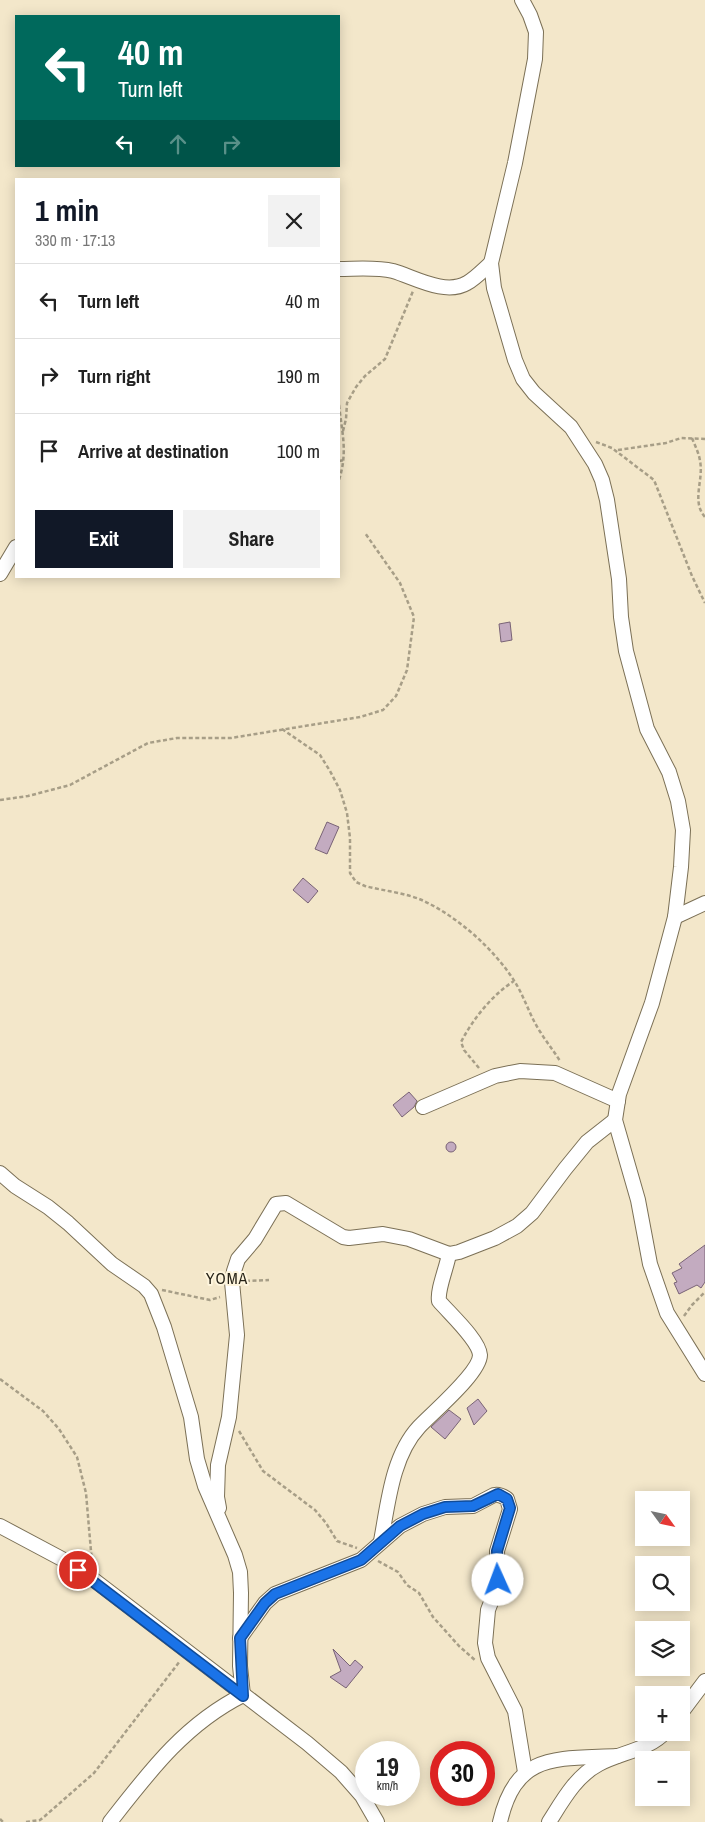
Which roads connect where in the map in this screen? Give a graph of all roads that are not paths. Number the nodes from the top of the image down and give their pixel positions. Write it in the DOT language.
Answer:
graph roads {
  1 [pos="522,0"];
  2 [pos="491,263"];
  3 [pos="340,269"];
  4 [pos="15,549"];
  5 [pos="0,574"];
  6 [pos="705,903"];
  7 [pos="675,917"];
  8 [pos="618,1101"];
  9 [pos="423,1106"];
  10 [pos="615,1120"];
  11 [pos="0,1173"];
  12 [pos="449,1254"];
  13 [pos="705,1374"];
  14 [pos="0,1526"];
  15 [pos="222,1526"];
  16 [pos="381,1541"];
  17 [pos="240,1638"];
  18 [pos="705,1681"];
  19 [pos="243,1696"];
  20 [pos="690,1701"];
  21 [pos="654,1741"];
  22 [pos="617,1756"];
  23 [pos="525,1772"];
  24 [pos="110,1822"];
  25 [pos="377,1822"];
  26 [pos="500,1822"];
  27 [pos="549,1822"];
  1 -- 2 [label="street"];
  2 -- 3 [label="street"];
  2 -- 7 [label="street"];
  4 -- 5 [label="street"];
  6 -- 7 [label="street"];
  7 -- 8 [label="street"];
  8 -- 9 [label="street"];
  8 -- 10 [label="street"];
  10 -- 12 [label="street"];
  10 -- 13 [label="street"];
  11 -- 15 [label="street"];
  12 -- 15 [label="street"];
  12 -- 16 [label="street"];
  14 -- 19 [label="street"];
  15 -- 17 [label="street"];
  16 -- 17 [label="street"];
  16 -- 23 [label="street"];
  17 -- 19 [label="street"];
  18 -- 20 [label="street"];
  19 -- 24 [label="street"];
  19 -- 25 [label="street"];
  21 -- 22 [label="street"];
  22 -- 23 [label="street"];
  22 -- 27 [label="street"];
  23 -- 26 [label="street"];
}
